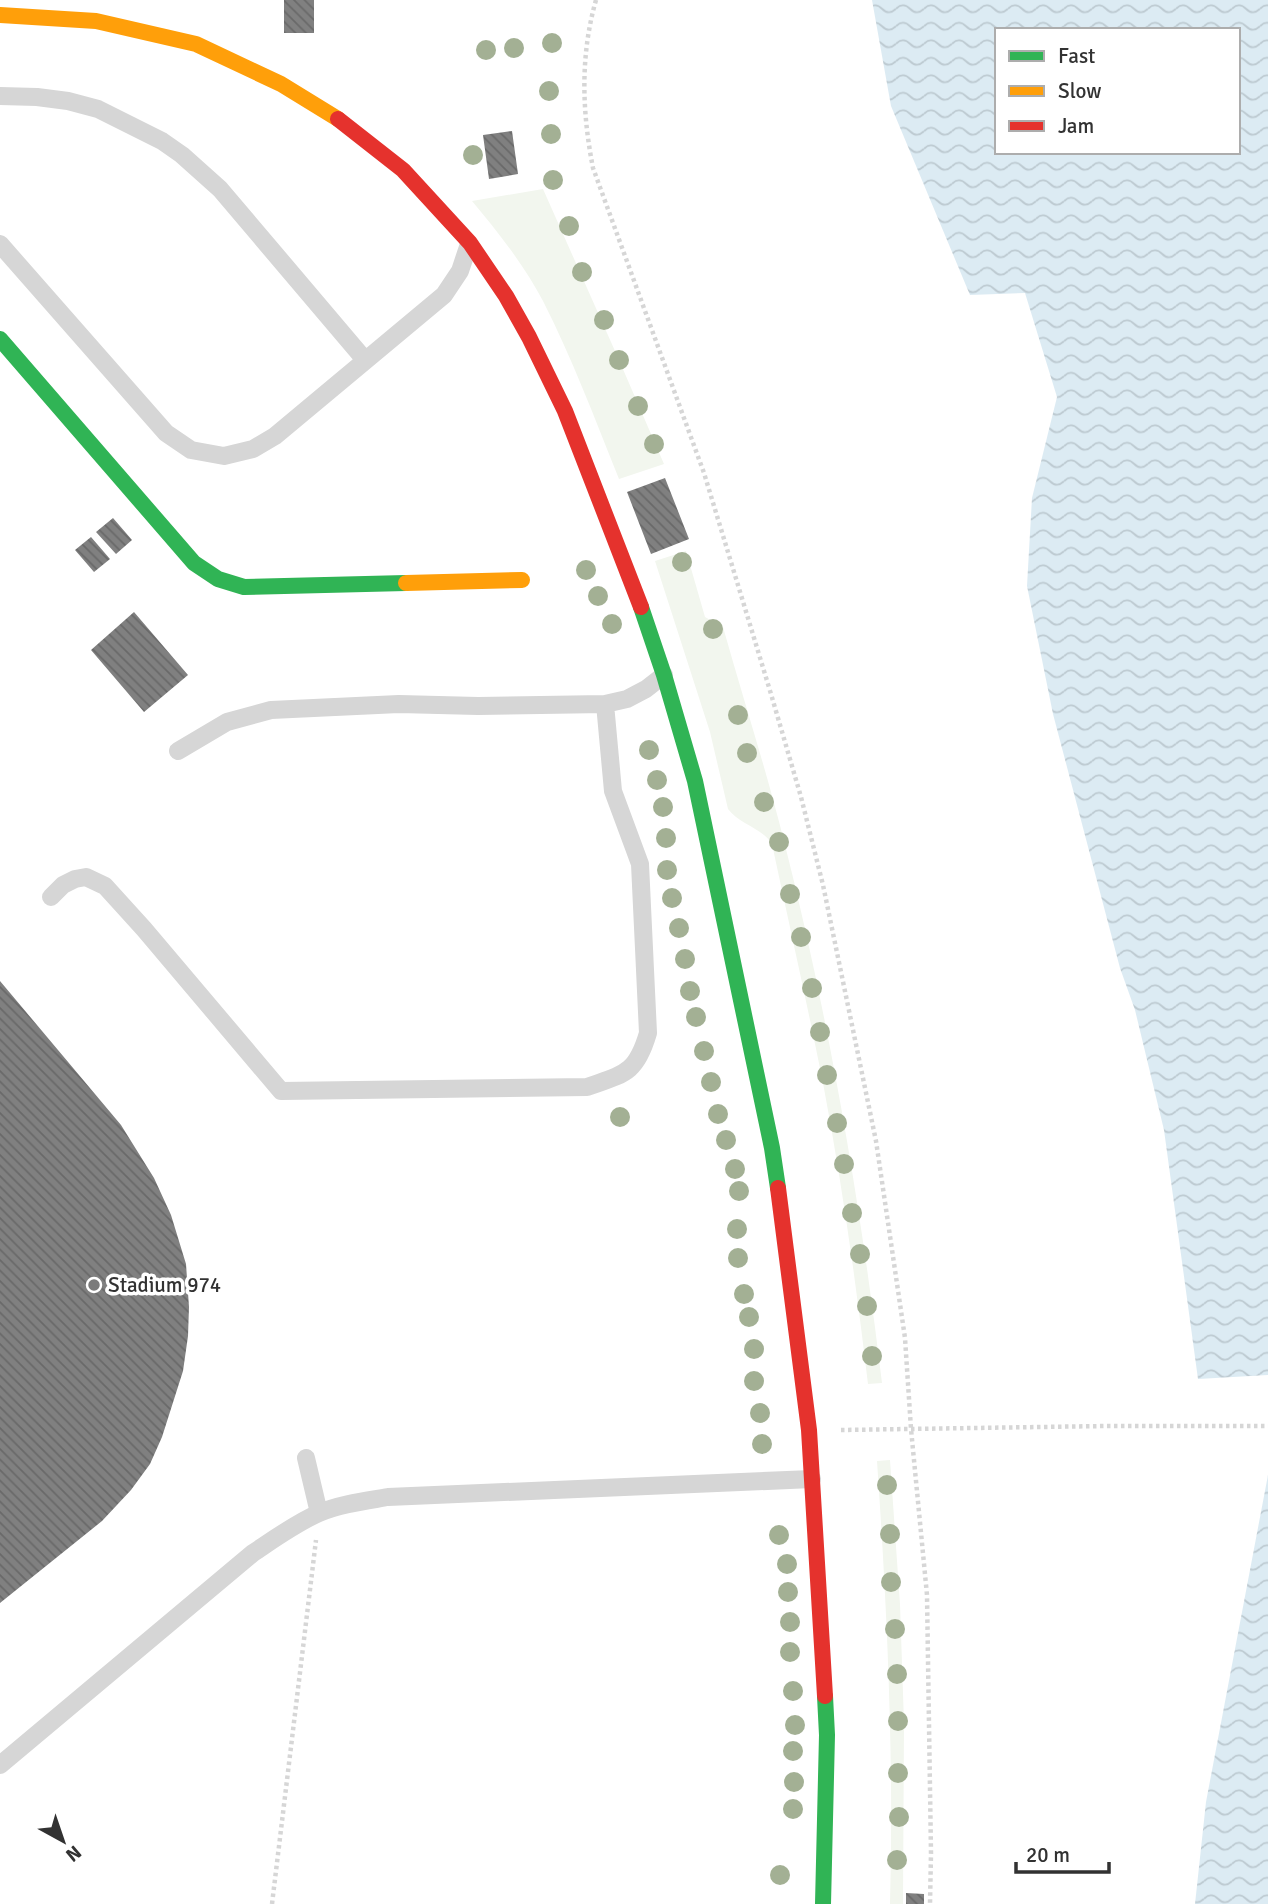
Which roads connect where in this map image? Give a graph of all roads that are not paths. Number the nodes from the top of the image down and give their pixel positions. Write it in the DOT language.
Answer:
graph roads {
  1 [pos="0,15"];
  2 [pos="0,96"];
  3 [pos="470,243"];
  4 [pos="0,244"];
  5 [pos="0,339"];
  6 [pos="365,360"];
  7 [pos="522,580"];
  8 [pos="664,675"];
  9 [pos="605,704"];
  10 [pos="178,751"];
  11 [pos="51,897"];
  12 [pos="306,1458"];
  13 [pos="812,1479"];
  14 [pos="319,1513"];
  15 [pos="0,1765"];
  16 [pos="823,1904"];
  1 -- 3 [label="street"];
  2 -- 6 [label="lane"];
  3 -- 6 [label="lane"];
  3 -- 8 [label="street"];
  4 -- 6 [label="lane"];
  5 -- 7 [label="street"];
  8 -- 9 [label="lane"];
  8 -- 13 [label="street"];
  9 -- 10 [label="lane"];
  9 -- 11 [label="lane"];
  12 -- 14 [label="lane"];
  13 -- 14 [label="lane"];
  13 -- 16 [label="street"];
  14 -- 15 [label="lane"];
}
